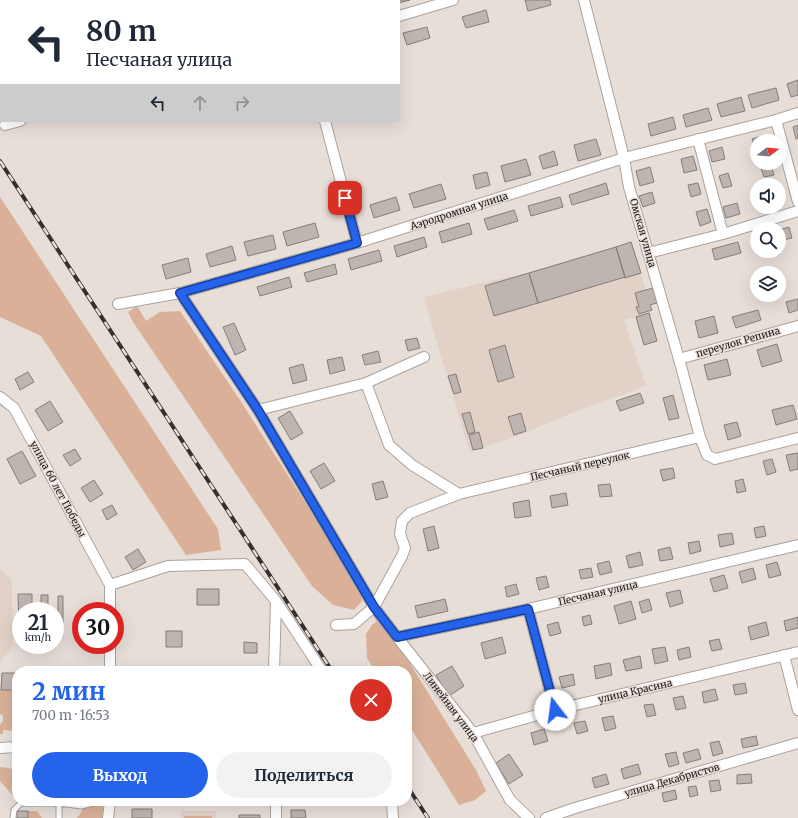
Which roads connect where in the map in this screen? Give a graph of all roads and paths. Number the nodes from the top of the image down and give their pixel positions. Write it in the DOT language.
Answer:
graph roads {
  1 [pos="453,0"];
  2 [pos="584,0"];
  3 [pos="400,16"];
  4 [pos="798,113"];
  5 [pos="776,120"];
  6 [pos="16,122"];
  7 [pos="325,122"];
  8 [pos="5,125"];
  9 [pos="698,139"];
  10 [pos="624,158"];
  11 [pos="798,202"];
  12 [pos="798,211"];
  13 [pos="723,234"];
  14 [pos="357,243"];
  15 [pos="648,253"];
  16 [pos="180,293"];
  17 [pos="118,304"];
  18 [pos="798,326"];
  19 [pos="424,357"];
  20 [pos="679,359"];
  21 [pos="366,383"];
  22 [pos="0,398"];
  23 [pos="258,410"];
  24 [pos="700,437"];
  25 [pos="798,438"];
  26 [pos="459,494"];
  27 [pos="798,545"];
  28 [pos="110,585"];
  29 [pos="276,601"];
  30 [pos="110,602"];
  31 [pos="374,607"];
  32 [pos="528,609"];
  33 [pos="336,625"];
  34 [pos="397,637"];
  35 [pos="798,652"];
  36 [pos="110,654"];
  37 [pos="784,655"];
  38 [pos="110,666"];
  39 [pos="274,666"];
  40 [pos="319,666"];
  41 [pos="555,710"];
  42 [pos="798,710"];
  43 [pos="472,733"];
  44 [pos="798,743"];
  45 [pos="12,747"];
  46 [pos="0,748"];
  47 [pos="18,806"];
  48 [pos="59,806"];
  49 [pos="109,806"];
  50 [pos="276,806"];
  51 [pos="392,806"];
  52 [pos="13,818"];
  53 [pos="59,818"];
  54 [pos="108,818"];
  55 [pos="276,818"];
  56 [pos="393,818"];
  57 [pos="529,818"];
  58 [pos="546,818"];
  1 -- 3 [label="street"];
  2 -- 10 [label="street, Омская улица"];
  4 -- 5 [label="street, Аэродромная улица"];
  5 -- 9 [label="street, Аэродромная улица"];
  5 -- 11 [label="street"];
  6 -- 8 [label="street"];
  7 -- 14 [label="street"];
  9 -- 10 [label="street, Аэродромная улица"];
  9 -- 13 [label="street"];
  10 -- 14 [label="street, Аэродромная улица"];
  10 -- 15 [label="street, Омская улица"];
  12 -- 13 [label="street"];
  13 -- 15 [label="street"];
  14 -- 16 [label="street, Аэродромная улица"];
  15 -- 20 [label="street, Омская улица"];
  16 -- 17 [label="street, Аэродромная улица"];
  16 -- 23 [label="street, Линейная улица"];
  18 -- 20 [label="street, переулок Репина"];
  19 -- 21 [label="street"];
  20 -- 24 [label="street, Омская улица"];
  21 -- 23 [label="street"];
  21 -- 26 [label="street"];
  22 -- 28 [label="street, улица 60 лет Победы"];
  23 -- 31 [label="street, Линейная улица"];
  24 -- 25 [label="street, Омская улица"];
  24 -- 26 [label="street, Песчаный переулок"];
  26 -- 31 [label="street, Песчаный переулок"];
  27 -- 32 [label="street, Песчаная улица"];
  28 -- 29 [label="street"];
  28 -- 30 [label="street"];
  29 -- 39 [label="street"];
  29 -- 40 [label="street"];
  31 -- 33 [label="street"];
  31 -- 34 [label="street, Линейная улица"];
  32 -- 34 [label="street, Песчаная улица"];
  32 -- 41 [label="street"];
  34 -- 43 [label="street, Линейная улица"];
  35 -- 37 [label="street, улица Красина"];
  36 -- 38 [label="street"];
  37 -- 41 [label="street, улица Красина"];
  37 -- 42 [label="street"];
  41 -- 43 [label="street, улица Красина"];
  43 -- 57 [label="street, Линейная улица"];
  44 -- 58 [label="street, улица Декабристов"];
  45 -- 46 [label="street"];
  47 -- 52 [label="lane"];
  48 -- 53 [label="lane"];
  49 -- 54 [label="street"];
  50 -- 55 [label="street"];
  51 -- 56 [label="street"];
}
